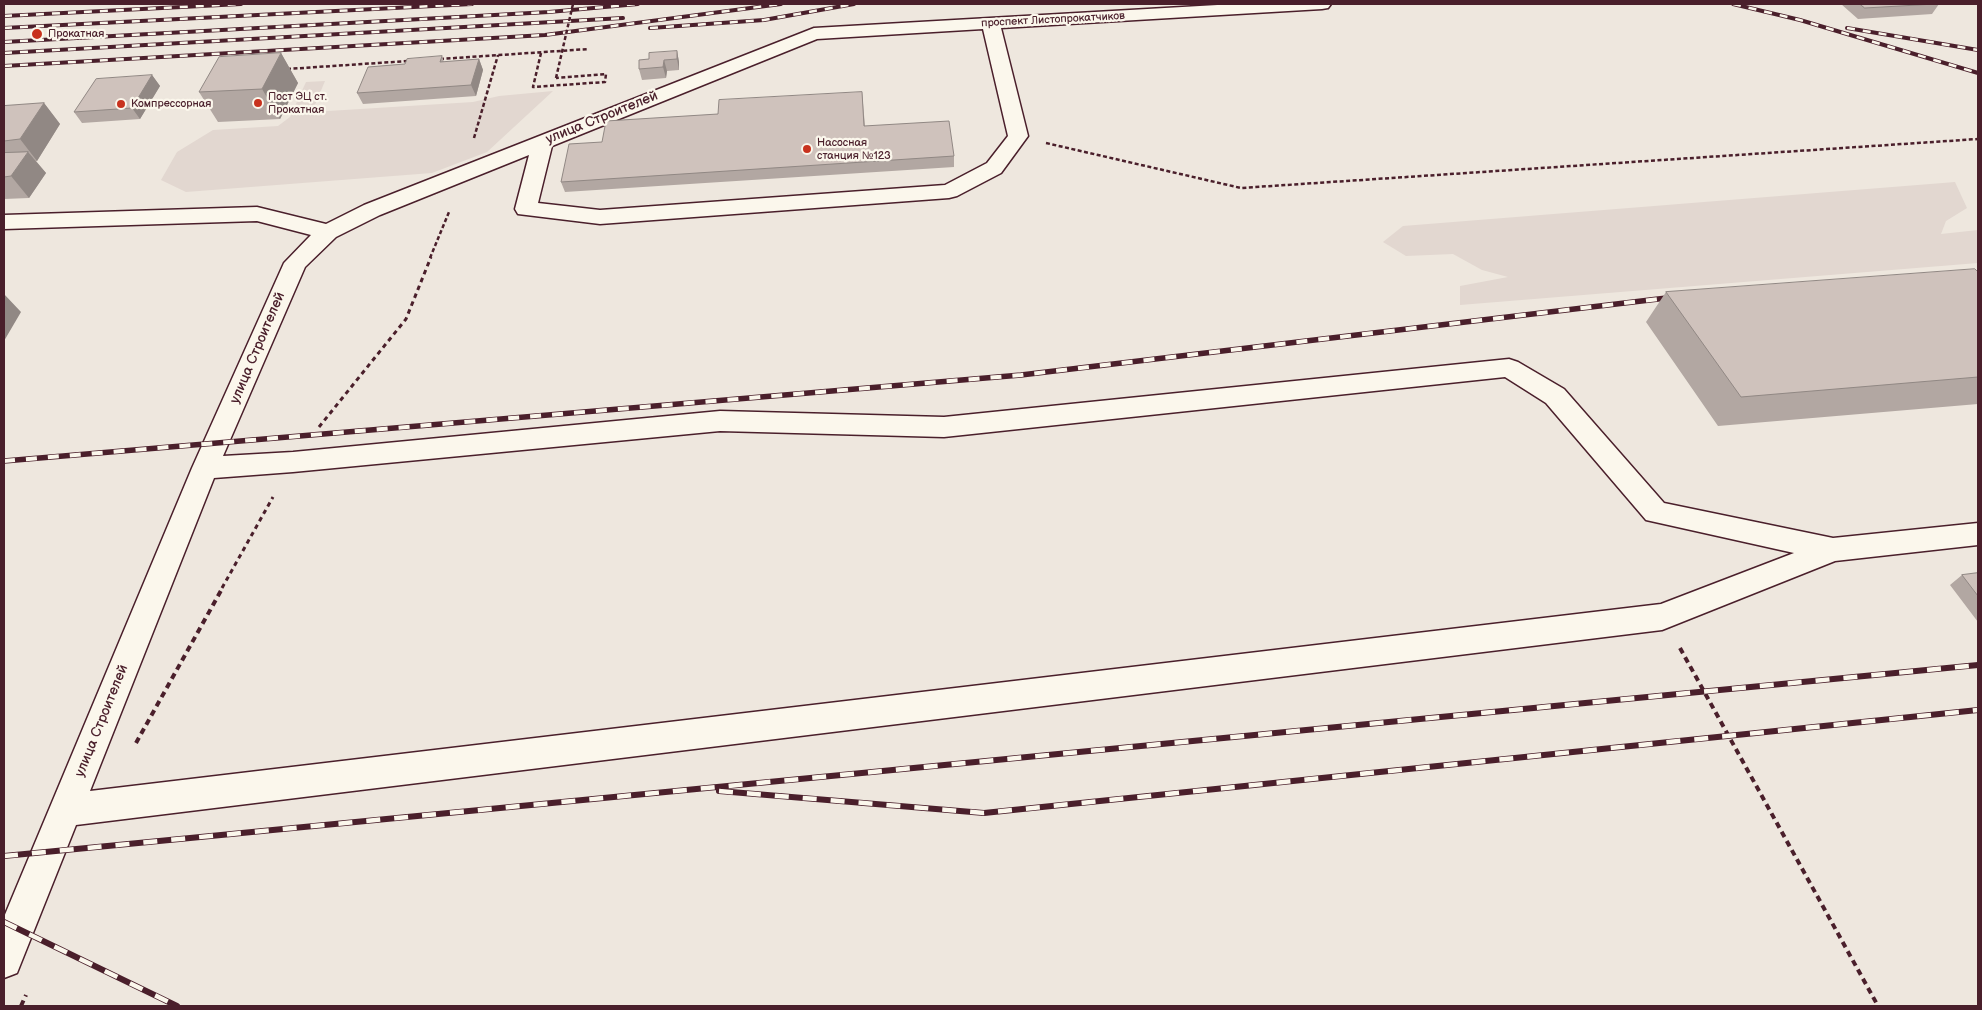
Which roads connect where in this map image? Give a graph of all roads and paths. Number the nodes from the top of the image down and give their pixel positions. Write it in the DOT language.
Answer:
graph roads {
  1 [pos="573,4"];
  2 [pos="1322,4"];
  3 [pos="992,23"];
  4 [pos="814,34"];
  5 [pos="589,49"];
  6 [pos="541,52"];
  7 [pos="498,55"];
  8 [pos="439,59"];
  9 [pos="409,61"];
  10 [pos="281,69"];
  11 [pos="1018,136"];
  12 [pos="1978,139"];
  13 [pos="542,143"];
  14 [pos="464,174"];
  15 [pos="4,222"];
  16 [pos="328,232"];
  17 [pos="293,462"];
  18 [pos="206,468"];
  19 [pos="1978,534"];
  20 [pos="1833,550"];
  21 [pos="1662,617"];
  22 [pos="134,746"];
  23 [pos="66,810"];
  24 [pos="4,960"];
  25 [pos="28,988"];
  26 [pos="21,1006"];
  27 [pos="1878,1006"];
  1 -- 6 [label="path, bridge"];
  2 -- 3 [label="street, проспект Листопрокатчиков"];
  3 -- 4 [label="street, проспект Листопрокатчиков"];
  3 -- 11 [label="street"];
  4 -- 13 [label="street, улица Строителей"];
  5 -- 6 [label="path"];
  6 -- 7 [label="path"];
  7 -- 8 [label="path"];
  7 -- 14 [label="path"];
  9 -- 10 [label="path"];
  11 -- 12 [label="path"];
  11 -- 13 [label="street"];
  13 -- 14 [label="street, улица Строителей"];
  14 -- 16 [label="street, улица Строителей"];
  14 -- 17 [label="path"];
  15 -- 16 [label="street"];
  16 -- 18 [label="street, улица Строителей"];
  17 -- 18 [label="street"];
  17 -- 20 [label="street"];
  17 -- 22 [label="path"];
  18 -- 23 [label="street, улица Строителей"];
  19 -- 20 [label="street"];
  20 -- 21 [label="street"];
  21 -- 23 [label="street"];
  21 -- 27 [label="path"];
  23 -- 24 [label="street, улица Строителей"];
  25 -- 26 [label="path"];
}
